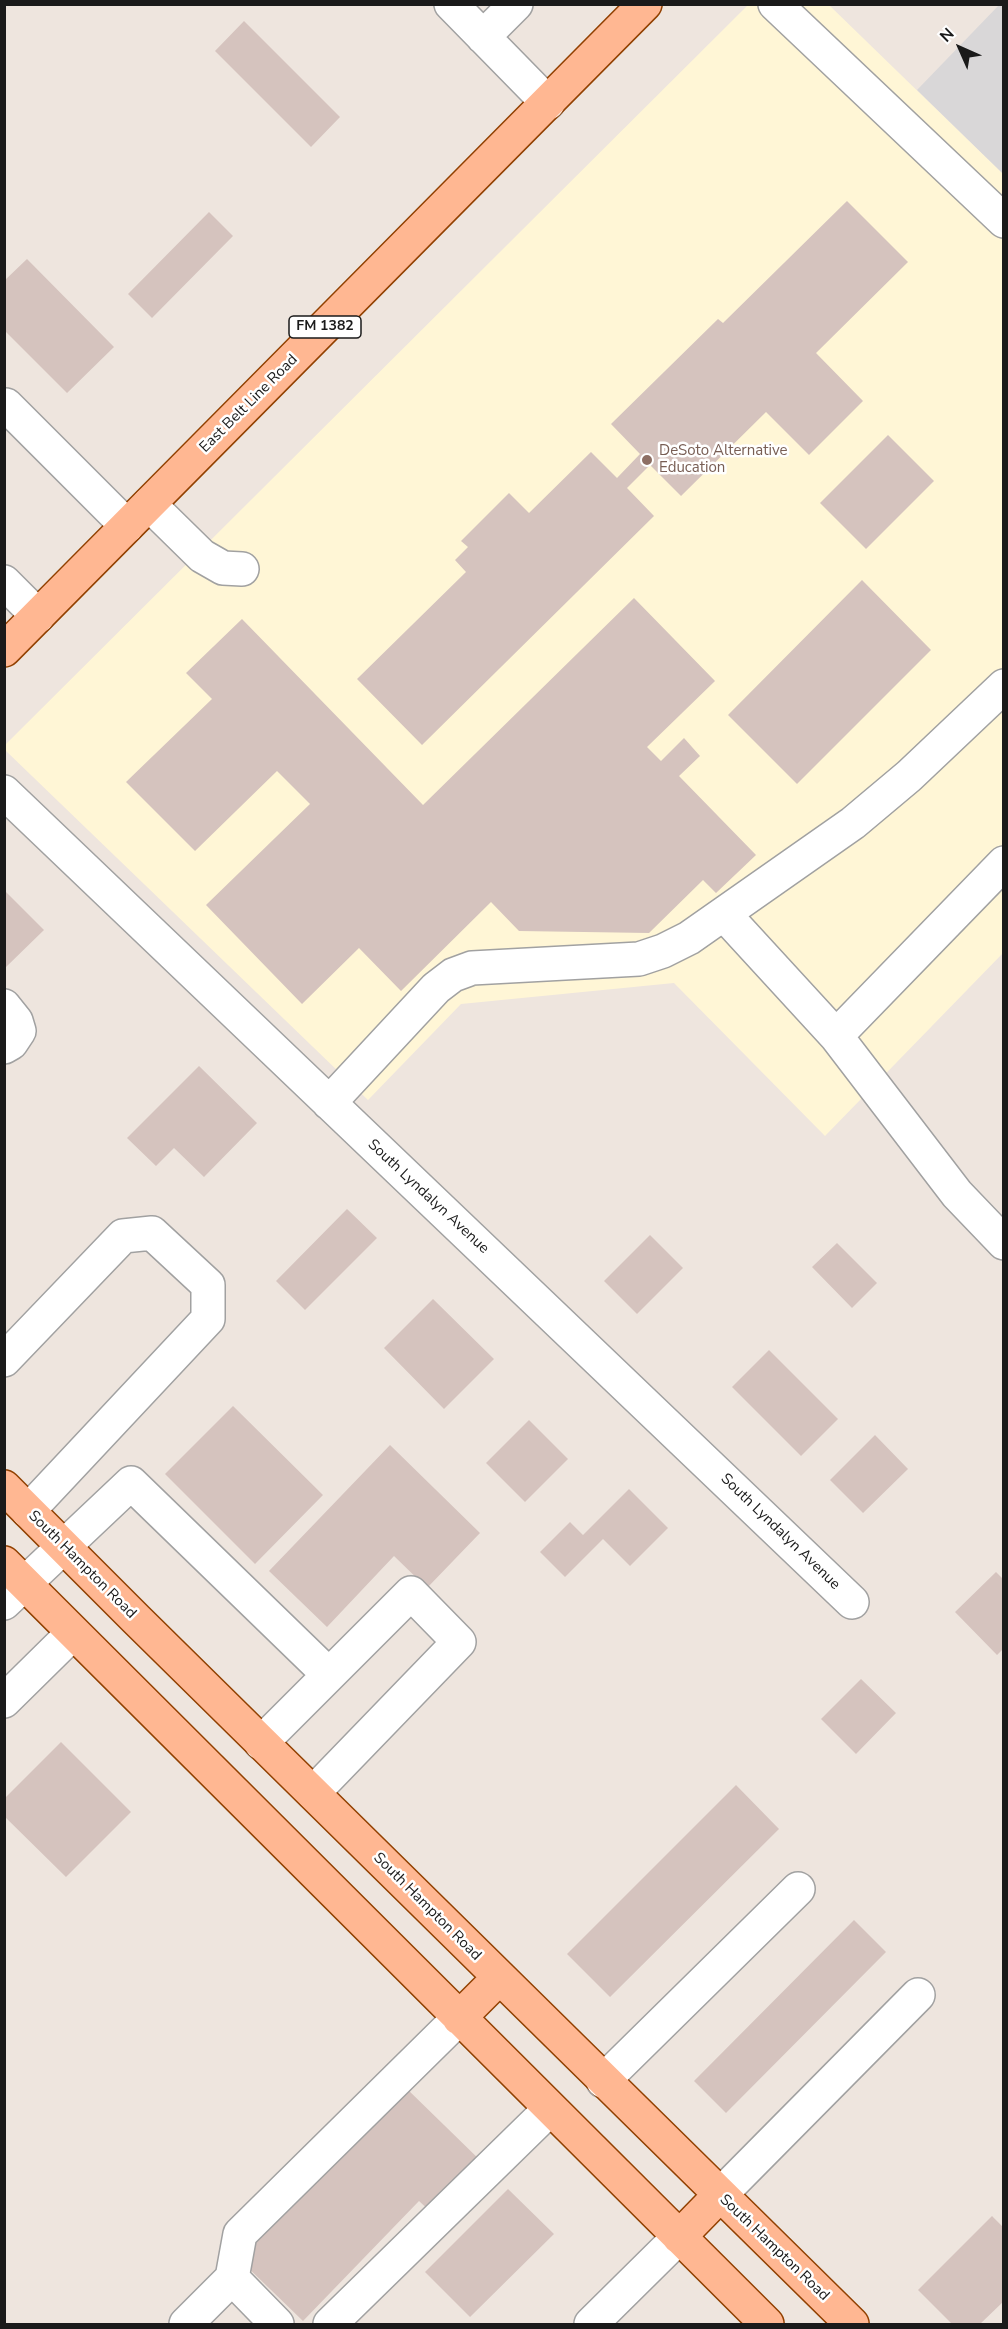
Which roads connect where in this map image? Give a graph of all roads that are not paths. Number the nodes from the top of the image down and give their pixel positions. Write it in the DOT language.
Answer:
graph roads {
  1 [pos="451,4"];
  2 [pos="516,4"];
  3 [pos="645,4"];
  4 [pos="775,4"];
  5 [pos="483,37"];
  6 [pos="548,103"];
  7 [pos="1004,221"];
  8 [pos="4,406"];
  9 [pos="138,515"];
  10 [pos="242,569"];
  11 [pos="4,582"];
  12 [pos="38,616"];
  13 [pos="4,650"];
  14 [pos="1002,690"];
  15 [pos="4,792"];
  16 [pos="1004,862"];
  17 [pos="724,914"];
  18 [pos="4,1006"];
  19 [pos="836,1036"];
  20 [pos="4,1047"];
  21 [pos="329,1103"];
  22 [pos="1004,1244"];
  23 [pos="4,1360"];
  24 [pos="4,1487"];
  25 [pos="28,1511"];
  26 [pos="64,1549"];
  27 [pos="11,1584"];
  28 [pos="852,1602"];
  29 [pos="73,1633"];
  30 [pos="329,1675"];
  31 [pos="4,1701"];
  32 [pos="261,1743"];
  33 [pos="313,1794"];
  34 [pos="798,1889"];
  35 [pos="499,1978"];
  36 [pos="918,1995"];
  37 [pos="459,2018"];
  38 [pos="603,2081"];
  39 [pos="550,2109"];
  40 [pos="720,2195"];
  41 [pos="679,2237"];
  42 [pos="232,2278"];
  43 [pos="186,2325"];
  44 [pos="278,2325"];
  45 [pos="330,2325"];
  46 [pos="591,2325"];
  47 [pos="767,2325"];
  48 [pos="852,2325"];
  1 -- 5 [label="street"];
  2 -- 5 [label="street"];
  3 -- 6 [label="main road, East Belt Line Road / FM 1382"];
  4 -- 7 [label="street"];
  5 -- 6 [label="street"];
  6 -- 9 [label="main road, East Belt Line Road / FM 1382"];
  8 -- 9 [label="street"];
  9 -- 10 [label="street"];
  9 -- 12 [label="main road, East Belt Line Road / FM 1382"];
  11 -- 12 [label="street"];
  12 -- 13 [label="main road, East Belt Line Road / FM 1382"];
  14 -- 17 [label="street"];
  15 -- 21 [label="street, South Lyndalyn Avenue"];
  16 -- 19 [label="street"];
  17 -- 19 [label="street"];
  17 -- 21 [label="street"];
  18 -- 20 [label="street"];
  19 -- 22 [label="street"];
  21 -- 28 [label="street, South Lyndalyn Avenue"];
  23 -- 25 [label="street"];
  24 -- 25 [label="main road, South Hampton Road"];
  25 -- 26 [label="main road, South Hampton Road"];
  26 -- 27 [label="street"];
  26 -- 30 [label="street"];
  26 -- 32 [label="main road, South Hampton Road"];
  27 -- 29 [label="main road"];
  29 -- 31 [label="street"];
  29 -- 37 [label="main road"];
  30 -- 32 [label="street"];
  30 -- 33 [label="street"];
  32 -- 33 [label="main road, South Hampton Road"];
  33 -- 35 [label="main road, South Hampton Road"];
  34 -- 38 [label="street"];
  35 -- 37 [label="main road"];
  35 -- 38 [label="main road, South Hampton Road"];
  36 -- 40 [label="street"];
  37 -- 39 [label="main road"];
  37 -- 42 [label="street"];
  38 -- 40 [label="main road, South Hampton Road"];
  39 -- 41 [label="main road"];
  39 -- 45 [label="street"];
  40 -- 41 [label="main road"];
  40 -- 48 [label="main road, South Hampton Road"];
  41 -- 46 [label="street"];
  41 -- 47 [label="main road"];
  42 -- 43 [label="street"];
  42 -- 44 [label="street"];
}
